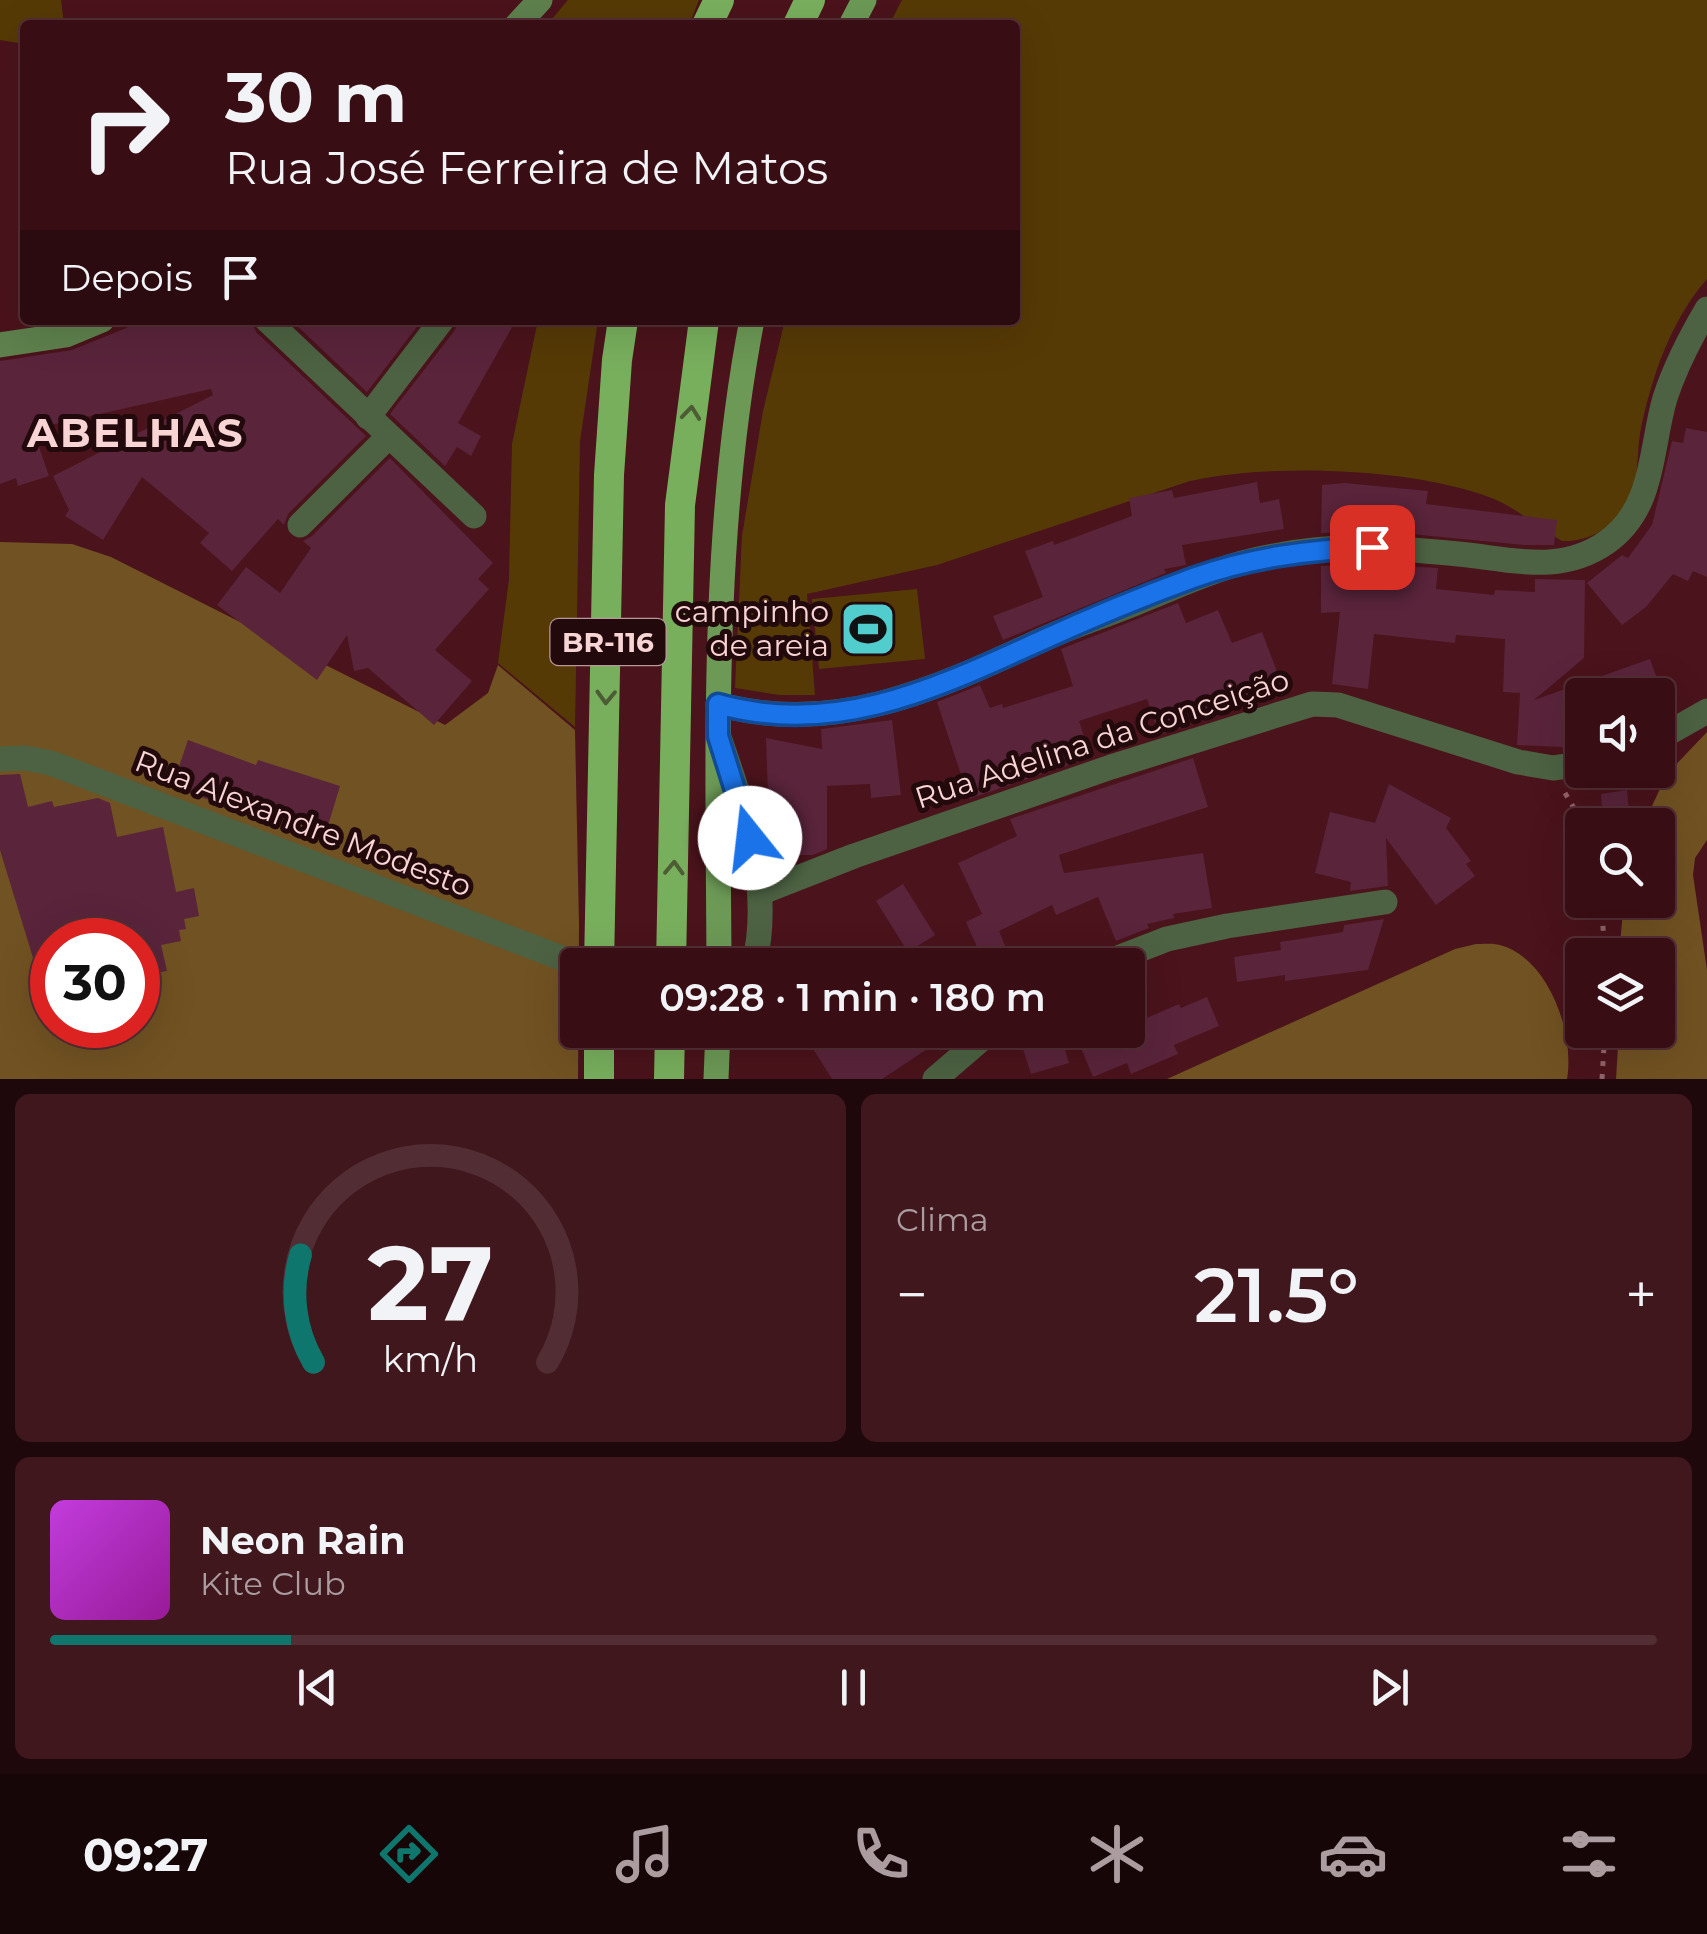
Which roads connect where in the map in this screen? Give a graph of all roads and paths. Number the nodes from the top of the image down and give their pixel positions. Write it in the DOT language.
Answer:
graph roads {
  1 [pos="540,0"];
  2 [pos="522,20"];
  3 [pos="1707,310"];
  4 [pos="90,325"];
  5 [pos="272,325"];
  6 [pos="438,325"];
  7 [pos="609,325"];
  8 [pos="623,325"];
  9 [pos="703,325"];
  10 [pos="751,325"];
  11 [pos="0,345"];
  12 [pos="368,417"];
  13 [pos="388,437"];
  14 [pos="474,516"];
  15 [pos="300,526"];
  16 [pos="609,624"];
  17 [pos="718,704"];
  18 [pos="1707,711"];
  19 [pos="1675,730"];
  20 [pos="718,736"];
  21 [pos="0,759"];
  22 [pos="1565,765"];
  23 [pos="762,892"];
  24 [pos="1385,902"];
  25 [pos="599,948"];
  26 [pos="671,948"];
  27 [pos="719,948"];
  28 [pos="757,948"];
  29 [pos="1144,948"];
  30 [pos="560,957"];
  31 [pos="599,1048"];
  32 [pos="669,1048"];
  33 [pos="717,1048"];
  34 [pos="971,1048"];
  35 [pos="1604,1048"];
  36 [pos="599,1079"];
  37 [pos="668,1079"];
  38 [pos="716,1079"];
  39 [pos="935,1079"];
  40 [pos="1602,1079"];
  1 -- 2 [label="street"];
  3 -- 17 [label="street"];
  4 -- 11 [label="street"];
  5 -- 12 [label="street"];
  6 -- 12 [label="street"];
  7 -- 16 [label="highway"];
  8 -- 16 [label="highway, BR-116"];
  26 -- 9 [label="highway, BR-116, one-way"];
  10 -- 17 [label="main road"];
  12 -- 13 [label="street"];
  13 -- 14 [label="street"];
  13 -- 15 [label="street"];
  16 -- 25 [label="highway, BR-116, one-way"];
  17 -- 20 [label="main road"];
  18 -- 19 [label="street"];
  20 -- 23 [label="street"];
  20 -- 27 [label="main road"];
  21 -- 30 [label="street, Rua Alexandre Modesto"];
  22 -- 23 [label="street, Rua Adelina da Conceição"];
  23 -- 28 [label="street"];
  24 -- 29 [label="street"];
  31 -- 36 [label="highway"];
  32 -- 37 [label="highway"];
  33 -- 38 [label="main road"];
  34 -- 39 [label="street"];
  35 -- 40 [label="path"];
}
